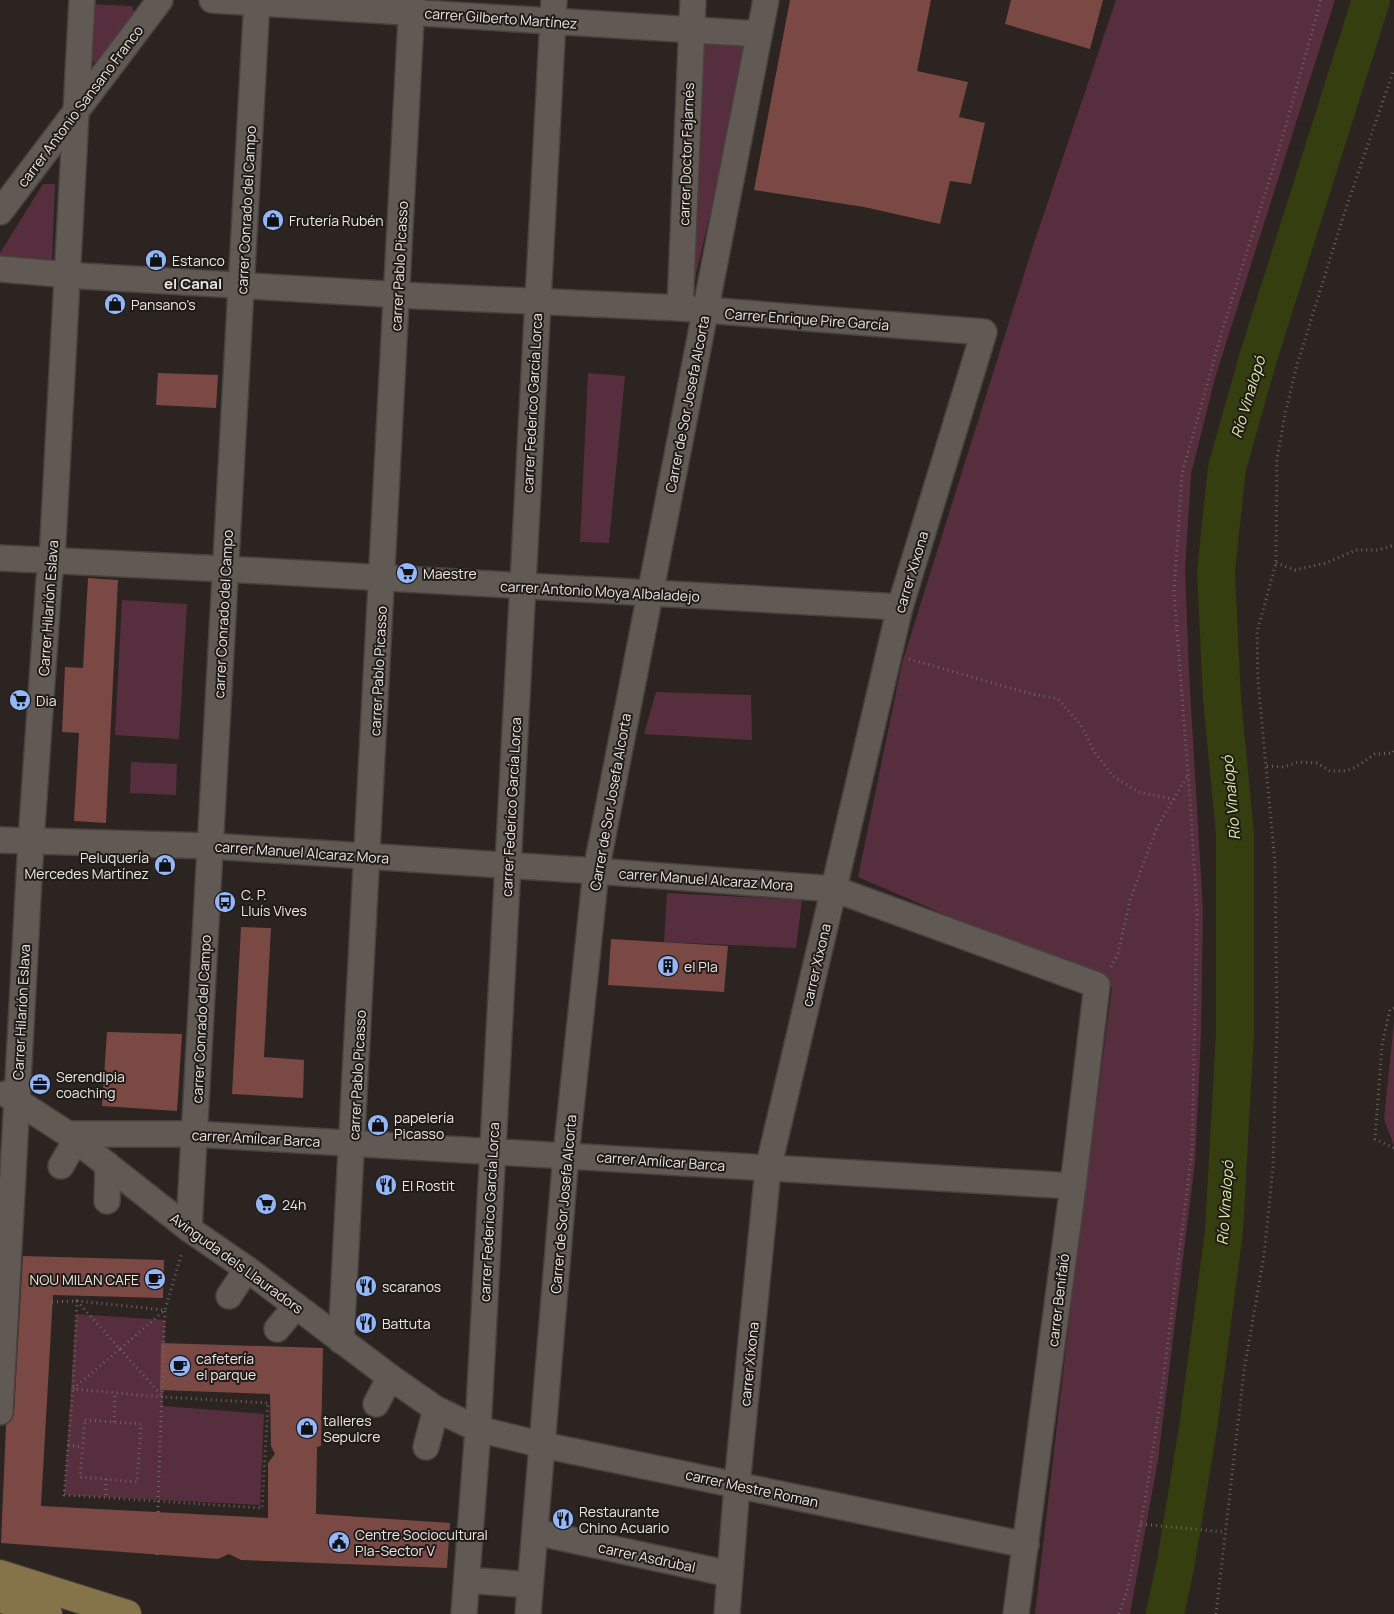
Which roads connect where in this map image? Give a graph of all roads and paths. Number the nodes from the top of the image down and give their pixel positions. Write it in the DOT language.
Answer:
graph roads {
  1 [pos="82,0"];
  2 [pos="160,0"];
  3 [pos="212,0"];
  4 [pos="693,0"];
  5 [pos="766,0"];
  6 [pos="1321,0"];
  7 [pos="257,1"];
  8 [pos="412,6"];
  9 [pos="553,10"];
  10 [pos="692,30"];
  11 [pos="759,34"];
  12 [pos="1394,69"];
  13 [pos="76,113"];
  14 [pos="0,212"];
  15 [pos="0,269"];
  16 [pos="68,275"];
  17 [pos="242,284"];
  18 [pos="397,295"];
  19 [pos="538,303"];
  20 [pos="680,308"];
  21 [pos="705,312"];
  22 [pos="984,332"];
  23 [pos="1394,545"];
  24 [pos="0,558"];
  25 [pos="52,560"];
  26 [pos="1276,563"];
  27 [pos="226,569"];
  28 [pos="382,578"];
  29 [pos="522,586"];
  30 [pos="650,593"];
  31 [pos="900,607"];
  32 [pos="889,653"];
  33 [pos="1394,751"];
  34 [pos="1267,766"];
  35 [pos="1188,775"];
  36 [pos="1174,799"];
  37 [pos="0,840"];
  38 [pos="31,842"];
  39 [pos="211,846"];
  40 [pos="368,856"];
  41 [pos="508,865"];
  42 [pos="596,871"];
  43 [pos="834,889"];
  44 [pos="1097,985"];
  45 [pos="1394,1008"];
  46 [pos="8,1095"];
  47 [pos="195,1134"];
  48 [pos="7,1136"];
  49 [pos="72,1137"];
  50 [pos="353,1144"];
  51 [pos="1394,1148"];
  52 [pos="492,1151"];
  53 [pos="566,1155"];
  54 [pos="108,1165"];
  55 [pos="61,1166"];
  56 [pos="768,1168"];
  57 [pos="1073,1186"];
  58 [pos="106,1201"];
  59 [pos="189,1228"];
  60 [pos="247,1269"];
  61 [pos="229,1296"];
  62 [pos="77,1301"];
  63 [pos="52,1302"];
  64 [pos="3,1306"];
  65 [pos="296,1306"];
  66 [pos="166,1310"];
  67 [pos="277,1329"];
  68 [pos="342,1341"];
  69 [pos="120,1349"];
  70 [pos="390,1377"];
  71 [pos="73,1389"];
  72 [pos="115,1392"];
  73 [pos="163,1396"];
  74 [pos="376,1404"];
  75 [pos="436,1408"];
  76 [pos="0,1412"];
  77 [pos="114,1422"];
  78 [pos="478,1429"];
  79 [pos="543,1444"];
  80 [pos="68,1445"];
  81 [pos="83,1447"];
  82 [pos="426,1447"];
  83 [pos="106,1479"];
  84 [pos="737,1485"];
  85 [pos="106,1498"];
  86 [pos="158,1501"];
  87 [pos="158,1512"];
  88 [pos="1141,1524"];
  89 [pos="535,1532"];
  90 [pos="1224,1532"];
  91 [pos="1026,1545"];
  92 [pos="0,1574"];
  93 [pos="730,1574"];
  94 [pos="467,1580"];
  95 [pos="530,1585"];
  96 [pos="0,1598"];
  97 [pos="48,1614"];
  98 [pos="127,1614"];
  99 [pos="464,1614"];
  100 [pos="528,1614"];
  101 [pos="727,1614"];
  102 [pos="1016,1614"];
  103 [pos="1119,1614"];
  104 [pos="1216,1614"];
  1 -- 13 [label="street, Carrer Hilarión Eslava"];
  2 -- 13 [label="street, carrer Antonio Sansano Franco"];
  3 -- 7 [label="street, carrer Gilberto Martínez"];
  4 -- 10 [label="street, carrer Doctor Fajarnés"];
  5 -- 11 [label="street, Carrer de Sor Josefa Alcorta"];
  6 -- 35 [label="path"];
  7 -- 8 [label="street, carrer Gilberto Martínez"];
  7 -- 17 [label="street, carrer Conrado del Campo"];
  8 -- 9 [label="street, carrer Gilberto Martínez"];
  8 -- 18 [label="street, carrer Pablo Picasso"];
  9 -- 10 [label="street, carrer Gilberto Martínez"];
  9 -- 19 [label="street, carrer Federico García Lorca"];
  10 -- 11 [label="street, carrer Gilberto Martínez"];
  10 -- 20 [label="street, carrer Doctor Fajarnés"];
  11 -- 21 [label="street, Carrer de Sor Josefa Alcorta"];
  12 -- 26 [label="path"];
  13 -- 14 [label="street, carrer Antonio Sansano Franco"];
  13 -- 16 [label="street, Carrer Hilarión Eslava"];
  15 -- 16 [label="street, Carrer Enrique Pire García"];
  16 -- 17 [label="street, Carrer Enrique Pire García"];
  16 -- 25 [label="street, Carrer Hilarión Eslava"];
  17 -- 18 [label="street, Carrer Enrique Pire García"];
  17 -- 27 [label="street, carrer Conrado del Campo"];
  18 -- 19 [label="street, Carrer Enrique Pire García"];
  18 -- 28 [label="street, carrer Pablo Picasso"];
  19 -- 20 [label="street, Carrer Enrique Pire García"];
  19 -- 29 [label="street, carrer Federico García Lorca"];
  20 -- 21 [label="street, Carrer Enrique Pire García"];
  21 -- 22 [label="street, Carrer Enrique Pire García"];
  21 -- 30 [label="street, Carrer de Sor Josefa Alcorta"];
  22 -- 31 [label="street, carrer Xixona"];
  23 -- 26 [label="path"];
  24 -- 25 [label="street, carrer Antonio Moya Albaladejo"];
  25 -- 27 [label="street, carrer Antonio Moya Albaladejo"];
  25 -- 38 [label="street, Carrer Hilarión Eslava"];
  26 -- 34 [label="path"];
  27 -- 28 [label="street, carrer Antonio Moya Albaladejo"];
  27 -- 39 [label="street, carrer Conrado del Campo"];
  28 -- 29 [label="street, carrer Antonio Moya Albaladejo"];
  28 -- 40 [label="street, carrer Pablo Picasso"];
  29 -- 30 [label="street, carrer Antonio Moya Albaladejo"];
  29 -- 41 [label="street, carrer Federico García Lorca"];
  30 -- 31 [label="street, carrer Antonio Moya Albaladejo"];
  30 -- 42 [label="street, Carrer de Sor Josefa Alcorta"];
  31 -- 32 [label="street, carrer Xixona"];
  32 -- 36 [label="path"];
  32 -- 43 [label="street, carrer Xixona"];
  33 -- 34 [label="path"];
  34 -- 90 [label="path"];
  35 -- 36 [label="path"];
  35 -- 88 [label="path"];
  36 -- 44 [label="path"];
  37 -- 38 [label="street, carrer Manuel Alcaraz Mora"];
  38 -- 39 [label="street, carrer Manuel Alcaraz Mora"];
  38 -- 46 [label="street, Carrer Hilarión Eslava"];
  39 -- 40 [label="street, carrer Manuel Alcaraz Mora"];
  39 -- 47 [label="street, carrer Conrado del Campo"];
  40 -- 41 [label="street, carrer Manuel Alcaraz Mora"];
  40 -- 50 [label="street, carrer Pablo Picasso"];
  41 -- 42 [label="street, carrer Manuel Alcaraz Mora"];
  41 -- 52 [label="street, carrer Federico García Lorca"];
  42 -- 43 [label="street, carrer Manuel Alcaraz Mora"];
  42 -- 53 [label="street, Carrer de Sor Josefa Alcorta"];
  43 -- 44 [label="street, carrer Manuel Alcaraz Mora"];
  43 -- 56 [label="street, carrer Xixona"];
  44 -- 57 [label="street, carrer Benifaió"];
  45 -- 51 [label="path"];
  46 -- 48 [label="street, Carrer Hilarión Eslava"];
  46 -- 49 [label="street, Avinguda dels Llauradors"];
  47 -- 49 [label="street, carrer Amílcar Barca"];
  47 -- 50 [label="street, carrer Amílcar Barca"];
  47 -- 59 [label="street, carrer Conrado del Campo"];
  48 -- 64 [label="street, Carrer Hilarión Eslava"];
  49 -- 54 [label="street, Avinguda dels Llauradors"];
  49 -- 55 [label="street"];
  50 -- 52 [label="street, carrer Amílcar Barca"];
  50 -- 68 [label="street, carrer Pablo Picasso"];
  52 -- 53 [label="street, carrer Amílcar Barca"];
  52 -- 78 [label="street, carrer Federico García Lorca"];
  53 -- 56 [label="street, carrer Amílcar Barca"];
  53 -- 79 [label="street, Carrer de Sor Josefa Alcorta"];
  54 -- 58 [label="street"];
  54 -- 59 [label="street, Avinguda dels Llauradors"];
  56 -- 57 [label="street, carrer Amílcar Barca"];
  56 -- 84 [label="street, carrer Xixona"];
  57 -- 91 [label="street, carrer Benifaió"];
  59 -- 60 [label="street, Avinguda dels Llauradors"];
  59 -- 66 [label="path"];
  60 -- 61 [label="street"];
  60 -- 65 [label="street, Avinguda dels Llauradors"];
  62 -- 63 [label="path"];
  62 -- 66 [label="path"];
  62 -- 69 [label="path"];
  62 -- 71 [label="path"];
  64 -- 76 [label="street, Carrer Hilarión Eslava"];
  65 -- 67 [label="street"];
  65 -- 68 [label="street, Avinguda dels Llauradors"];
  66 -- 69 [label="path"];
  66 -- 73 [label="path"];
  68 -- 70 [label="street, Avinguda dels Llauradors"];
  69 -- 71 [label="path"];
  69 -- 73 [label="path"];
  70 -- 74 [label="street"];
  70 -- 75 [label="street, Avinguda dels Llauradors"];
  71 -- 72 [label="path"];
  71 -- 80 [label="path"];
  72 -- 73 [label="path"];
  72 -- 77 [label="path"];
  73 -- 86 [label="path"];
  73 -- 86 [label="path"];
  75 -- 78 [label="street, Avinguda dels Llauradors"];
  75 -- 82 [label="street"];
  77 -- 81 [label="path"];
  77 -- 83 [label="path"];
  78 -- 79 [label="street, carrer Mestre Roman"];
  78 -- 94 [label="street, carrer Federico García Lorca"];
  79 -- 84 [label="street, carrer Mestre Roman"];
  79 -- 89 [label="street, Carrer de Sor Josefa Alcorta"];
  80 -- 81 [label="path"];
  80 -- 85 [label="path"];
  81 -- 83 [label="path"];
  83 -- 85 [label="path"];
  84 -- 91 [label="street, carrer Mestre Roman"];
  84 -- 93 [label="street, carrer Xixona"];
  85 -- 86 [label="path"];
  86 -- 87 [label="path"];
  88 -- 90 [label="path"];
  88 -- 103 [label="path"];
  89 -- 93 [label="street, carrer Asdrúbal"];
  89 -- 95 [label="street, Carrer de Sor Josefa Alcorta"];
  90 -- 104 [label="path"];
  91 -- 102 [label="street, carrer Benifaió"];
  92 -- 98 [label="main road"];
  93 -- 101 [label="street, carrer Xixona"];
  94 -- 95 [label="street"];
  94 -- 99 [label="street, carrer Federico García Lorca"];
  95 -- 100 [label="street, Carrer de Sor Josefa Alcorta"];
  96 -- 97 [label="main road"];
}
